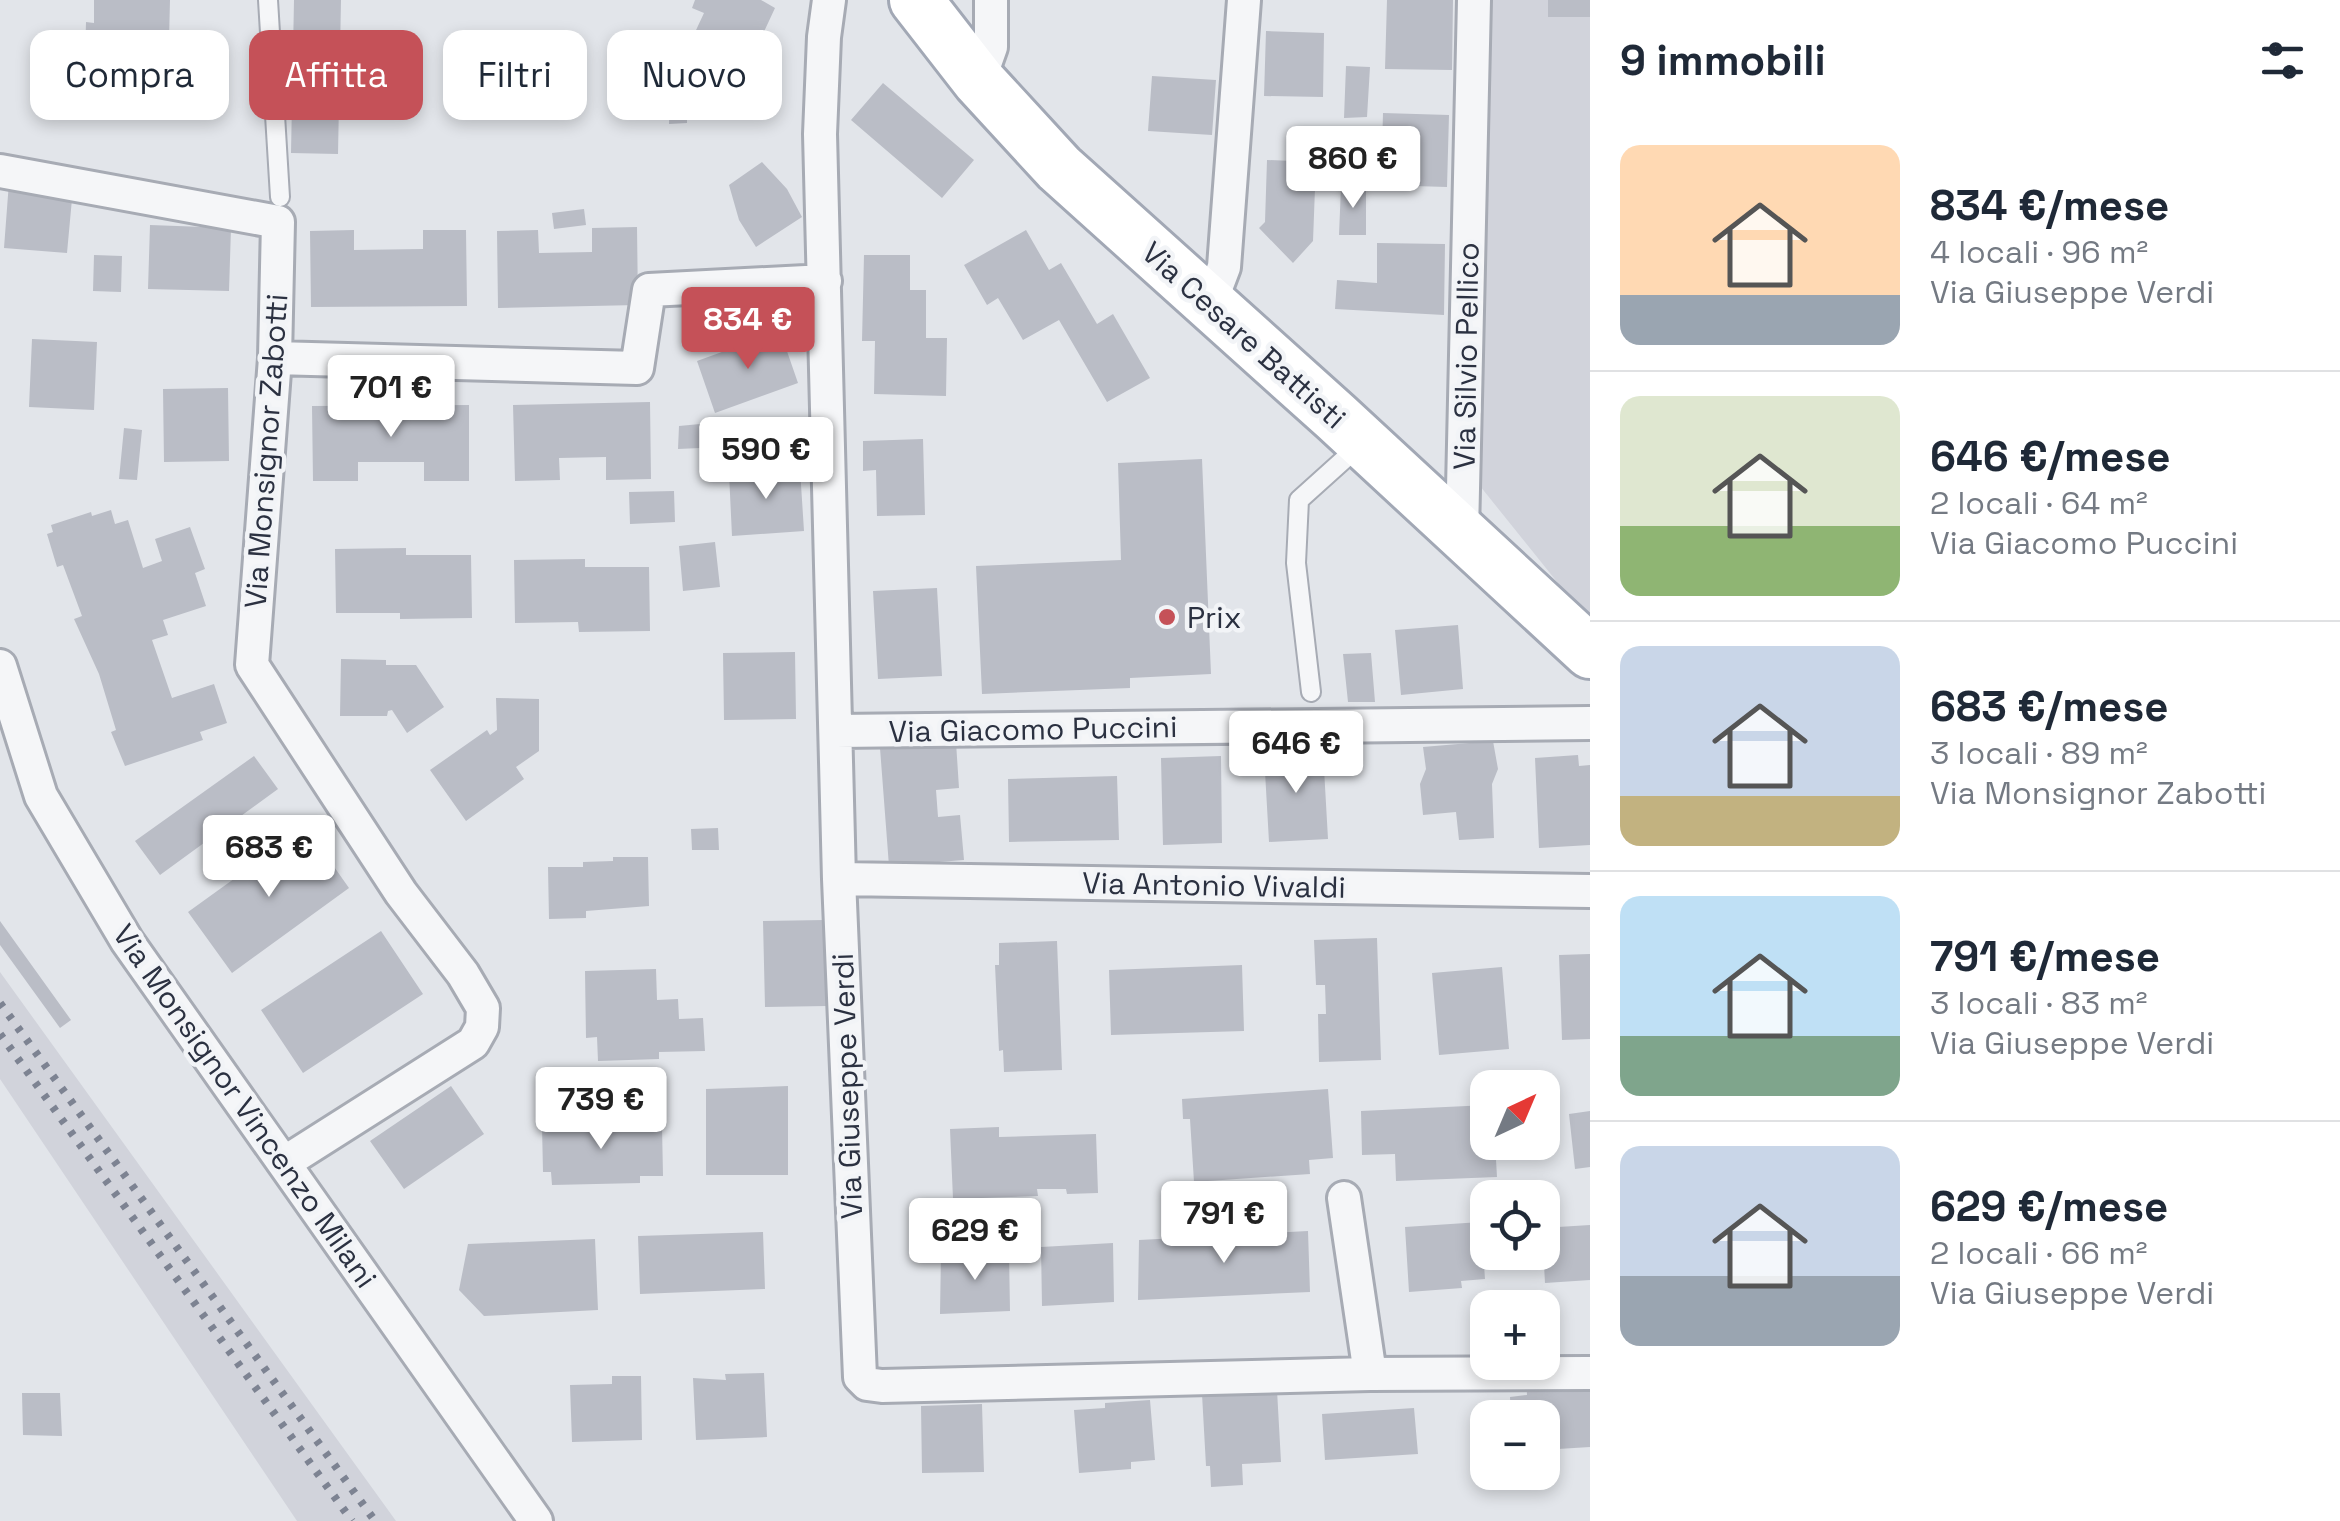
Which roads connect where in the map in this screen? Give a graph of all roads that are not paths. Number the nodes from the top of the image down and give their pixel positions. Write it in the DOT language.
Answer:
graph roads {
  1 [pos="268,0"];
  2 [pos="829,0"];
  3 [pos="916,0"];
  4 [pos="991,0"];
  5 [pos="1244,0"];
  6 [pos="1474,0"];
  7 [pos="979,81"];
  8 [pos="0,172"];
  9 [pos="279,210"];
  10 [pos="824,282"];
  11 [pos="1210,304"];
  12 [pos="274,358"];
  13 [pos="1363,442"];
  14 [pos="1462,533"];
  15 [pos="1590,652"];
  16 [pos="0,666"];
  17 [pos="1311,692"];
  18 [pos="1590,723"];
  19 [pos="836,731"];
  20 [pos="839,879"];
  21 [pos="1590,891"];
  22 [pos="284,1164"];
  23 [pos="1344,1198"];
  24 [pos="1590,1373"];
  25 [pos="1370,1374"];
  26 [pos="536,1521"];
  1 -- 9 [label="lane"];
  2 -- 10 [label="street, Via Giuseppe Verdi"];
  3 -- 7 [label="main road, Via Cesare Battisti"];
  4 -- 7 [label="street"];
  5 -- 11 [label="street"];
  6 -- 14 [label="street, Via Silvio Pellico"];
  7 -- 11 [label="main road, Via Cesare Battisti"];
  8 -- 9 [label="street"];
  9 -- 12 [label="street, Via Monsignor Zabotti"];
  10 -- 12 [label="street"];
  10 -- 19 [label="street, Via Giuseppe Verdi"];
  11 -- 13 [label="main road, Via Cesare Battisti"];
  12 -- 22 [label="street, Via Monsignor Zabotti"];
  13 -- 14 [label="main road, Via Cesare Battisti"];
  13 -- 17 [label="lane"];
  14 -- 15 [label="main road, Via Cesare Battisti"];
  16 -- 22 [label="street, Via Monsignor Vincenzo Milani"];
  18 -- 19 [label="street, Via Giacomo Puccini"];
  19 -- 20 [label="street, Via Giuseppe Verdi"];
  20 -- 21 [label="street, Via Antonio Vivaldi"];
  20 -- 25 [label="street, Via Giuseppe Verdi"];
  22 -- 26 [label="street, Via Monsignor Vincenzo Milani"];
  23 -- 25 [label="street"];
  24 -- 25 [label="street, Via Giuseppe Verdi"];
}
